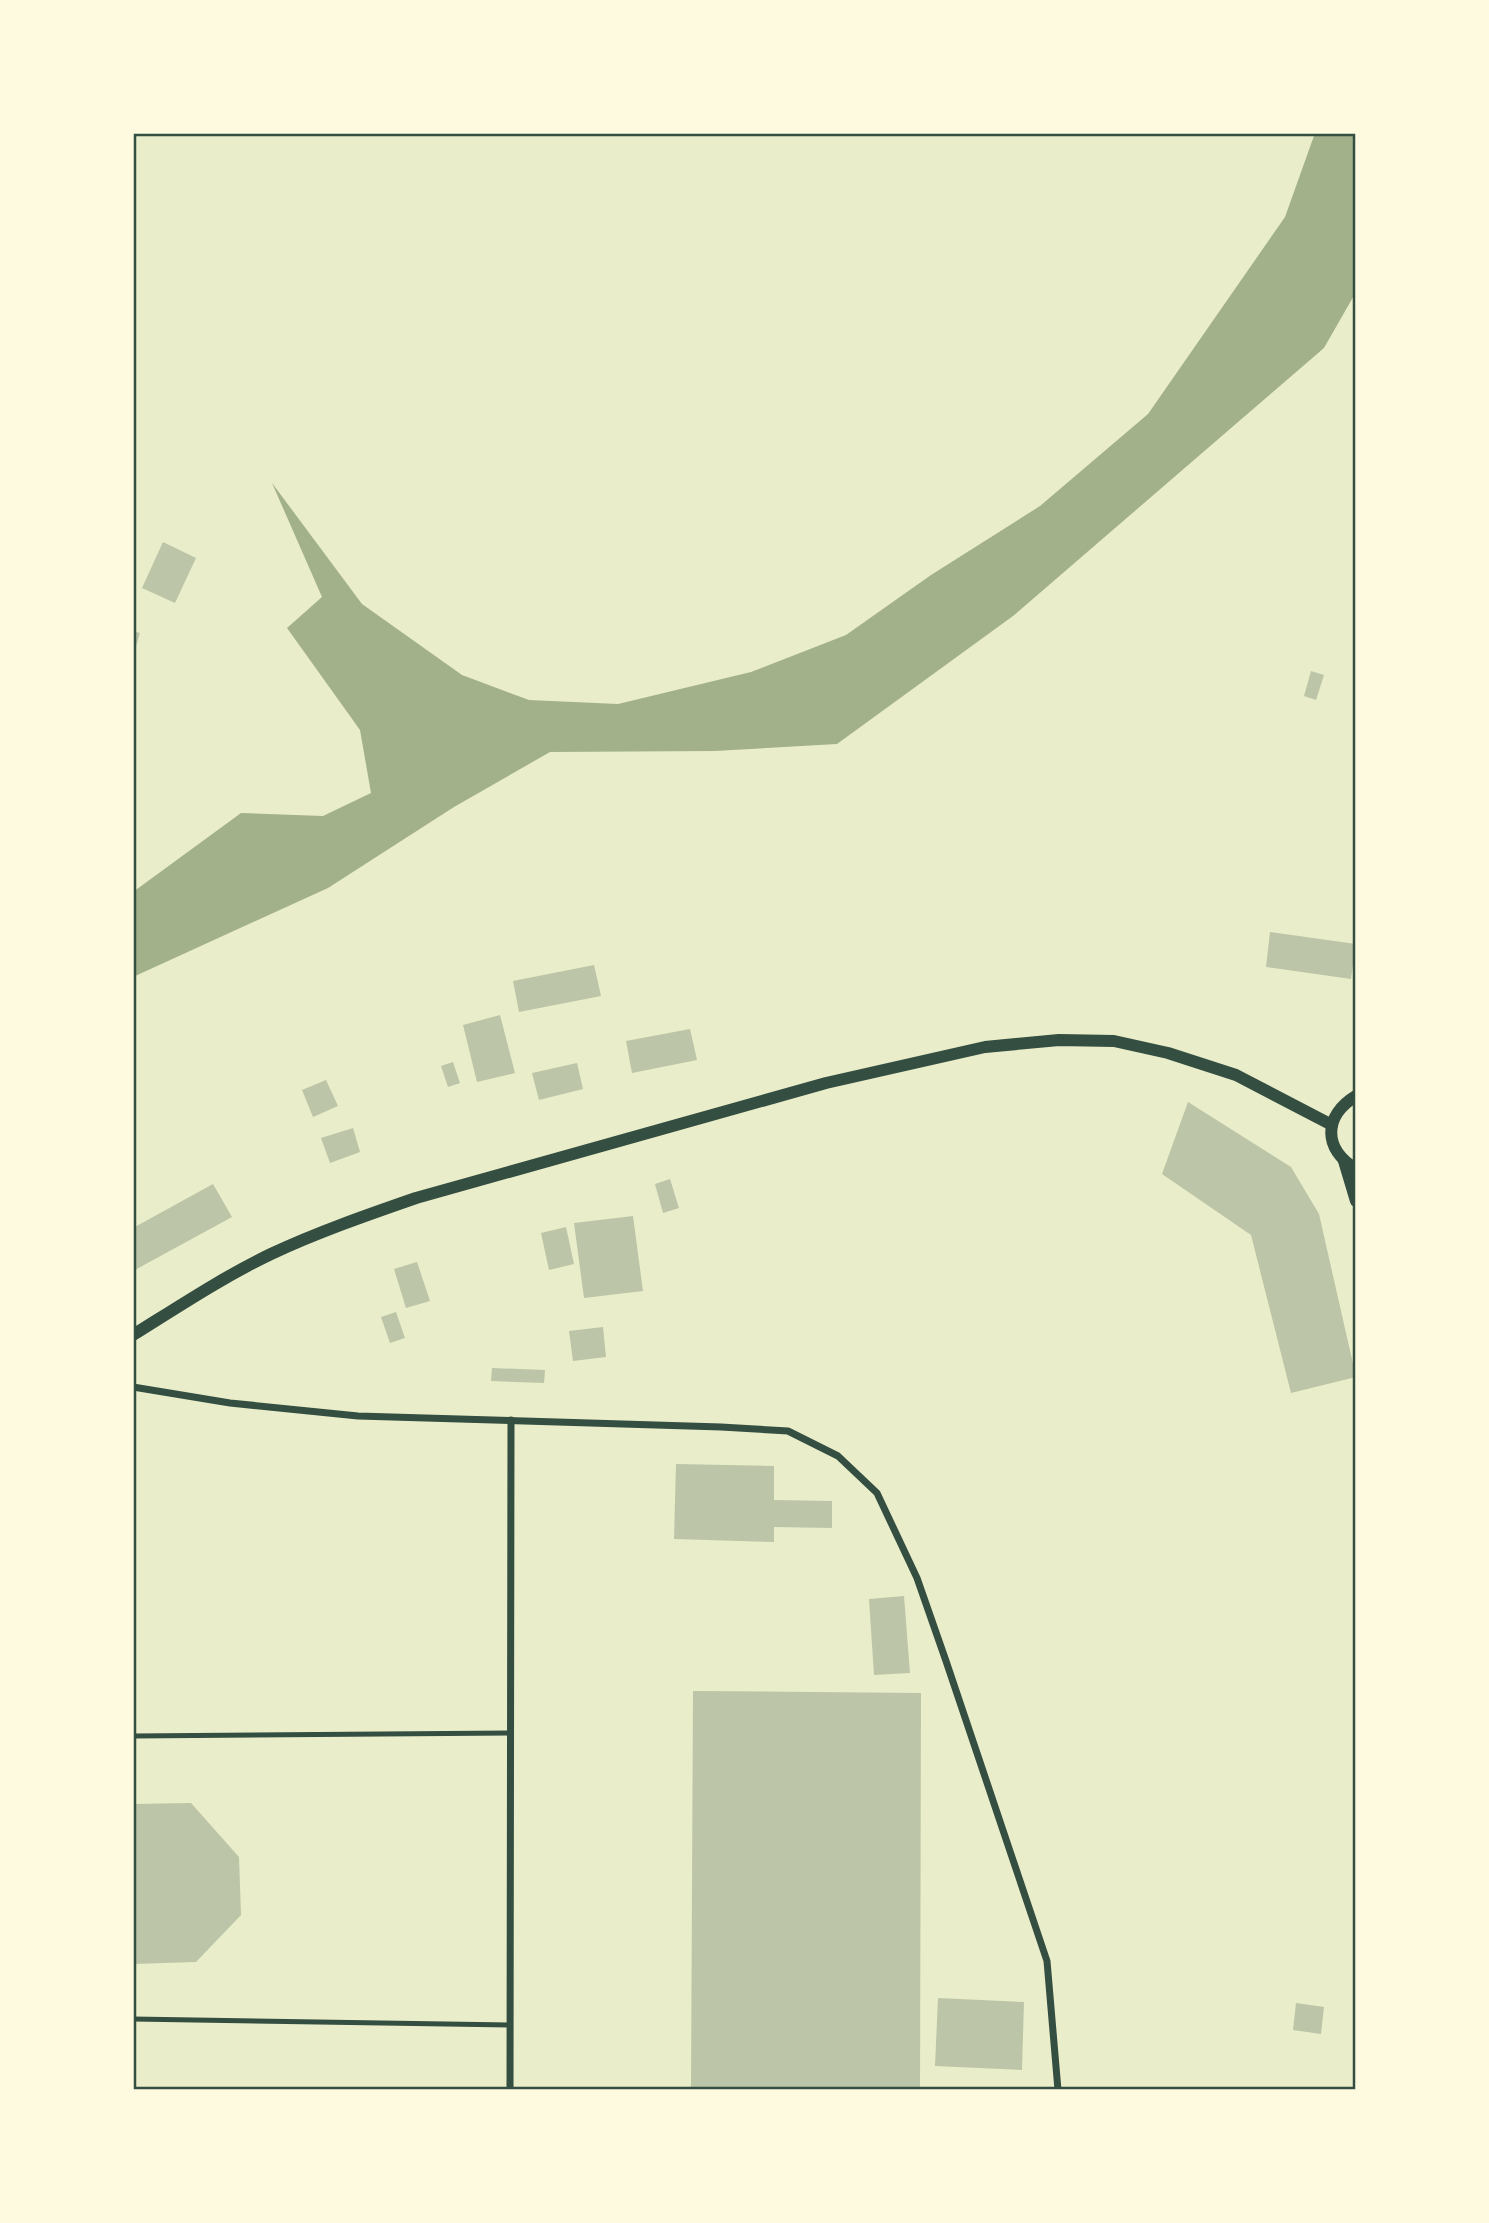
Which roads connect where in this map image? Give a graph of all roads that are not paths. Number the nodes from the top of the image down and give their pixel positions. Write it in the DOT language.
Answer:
graph roads {
  1 [pos="1356,1096"];
  2 [pos="1332,1125"];
  3 [pos="1344,1161"];
  4 [pos="1356,1169"];
  5 [pos="1356,1201"];
  6 [pos="133,1335"];
  7 [pos="133,1387"];
  8 [pos="511,1420"];
  9 [pos="510,1733"];
  10 [pos="133,1736"];
  11 [pos="133,2020"];
  12 [pos="510,2025"];
  13 [pos="510,2090"];
  14 [pos="1058,2090"];
  1 -- 2 [label="street"];
  2 -- 3 [label="street"];
  2 -- 6 [label="street"];
  3 -- 4 [label="street"];
  3 -- 5 [label="street"];
  7 -- 8 [label="street"];
  8 -- 9 [label="street"];
  8 -- 14 [label="street"];
  9 -- 10 [label="lane"];
  9 -- 12 [label="street"];
  11 -- 12 [label="lane"];
  12 -- 13 [label="street"];
}
